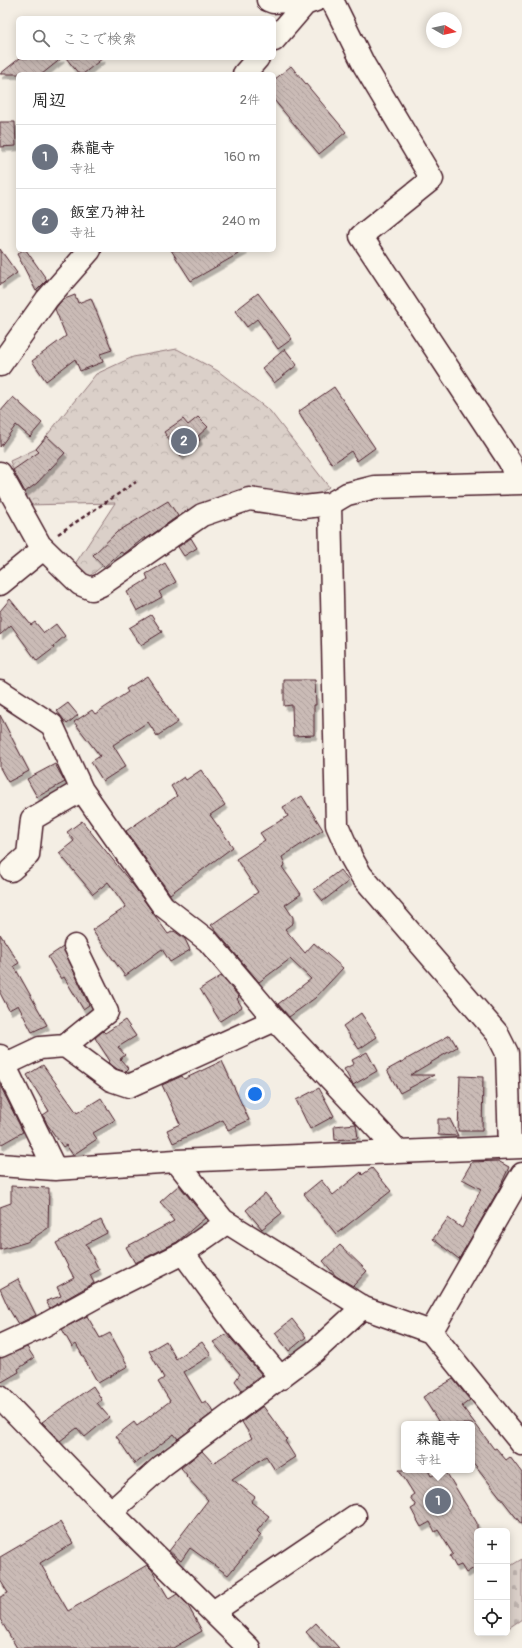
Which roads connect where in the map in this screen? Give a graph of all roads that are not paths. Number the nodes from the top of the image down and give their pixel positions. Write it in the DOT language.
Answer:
graph roads {
  1 [pos="268,0"];
  2 [pos="332,0"];
  3 [pos="305,1"];
  4 [pos="276,37"];
  5 [pos="256,60"];
  6 [pos="246,72"];
  7 [pos="88,252"];
  8 [pos="0,365"];
  9 [pos="0,473"];
  10 [pos="520,483"];
  11 [pos="330,504"];
  12 [pos="42,547"];
  13 [pos="0,584"];
  14 [pos="0,691"];
  15 [pos="82,790"];
  16 [pos="11,870"];
  17 [pos="75,946"];
  18 [pos="275,1020"];
  19 [pos="65,1046"];
  20 [pos="2,1060"];
  21 [pos="516,1147"];
  22 [pos="400,1152"];
  23 [pos="176,1160"];
  24 [pos="0,1165"];
  25 [pos="55,1169"];
  26 [pos="522,1174"];
  27 [pos="226,1223"];
  28 [pos="183,1253"];
  29 [pos="362,1308"];
  30 [pos="431,1332"];
  31 [pos="0,1346"];
  32 [pos="281,1378"];
  33 [pos="0,1397"];
  34 [pos="522,1444"];
  35 [pos="111,1512"];
  36 [pos="354,1516"];
  37 [pos="213,1612"];
  38 [pos="249,1648"];
  1 -- 3 [label="street"];
  2 -- 10 [label="street"];
  3 -- 4 [label="street"];
  5 -- 6 [label="street"];
  7 -- 8 [label="street"];
  9 -- 12 [label="street"];
  10 -- 11 [label="street"];
  11 -- 12 [label="street"];
  11 -- 21 [label="street"];
  12 -- 13 [label="street"];
  14 -- 15 [label="street"];
  15 -- 16 [label="street"];
  15 -- 18 [label="street"];
  17 -- 19 [label="street"];
  18 -- 19 [label="street"];
  18 -- 22 [label="street"];
  19 -- 20 [label="street"];
  20 -- 25 [label="street"];
  21 -- 22 [label="street"];
  22 -- 23 [label="street"];
  23 -- 25 [label="street"];
  23 -- 27 [label="street"];
  24 -- 25 [label="street"];
  26 -- 30 [label="street"];
  27 -- 28 [label="street"];
  27 -- 29 [label="street"];
  28 -- 31 [label="street"];
  28 -- 32 [label="street"];
  29 -- 30 [label="street"];
  29 -- 32 [label="street"];
  30 -- 34 [label="street"];
  32 -- 35 [label="street"];
  33 -- 35 [label="street"];
  35 -- 37 [label="street"];
  36 -- 37 [label="street"];
  37 -- 38 [label="street"];
}
